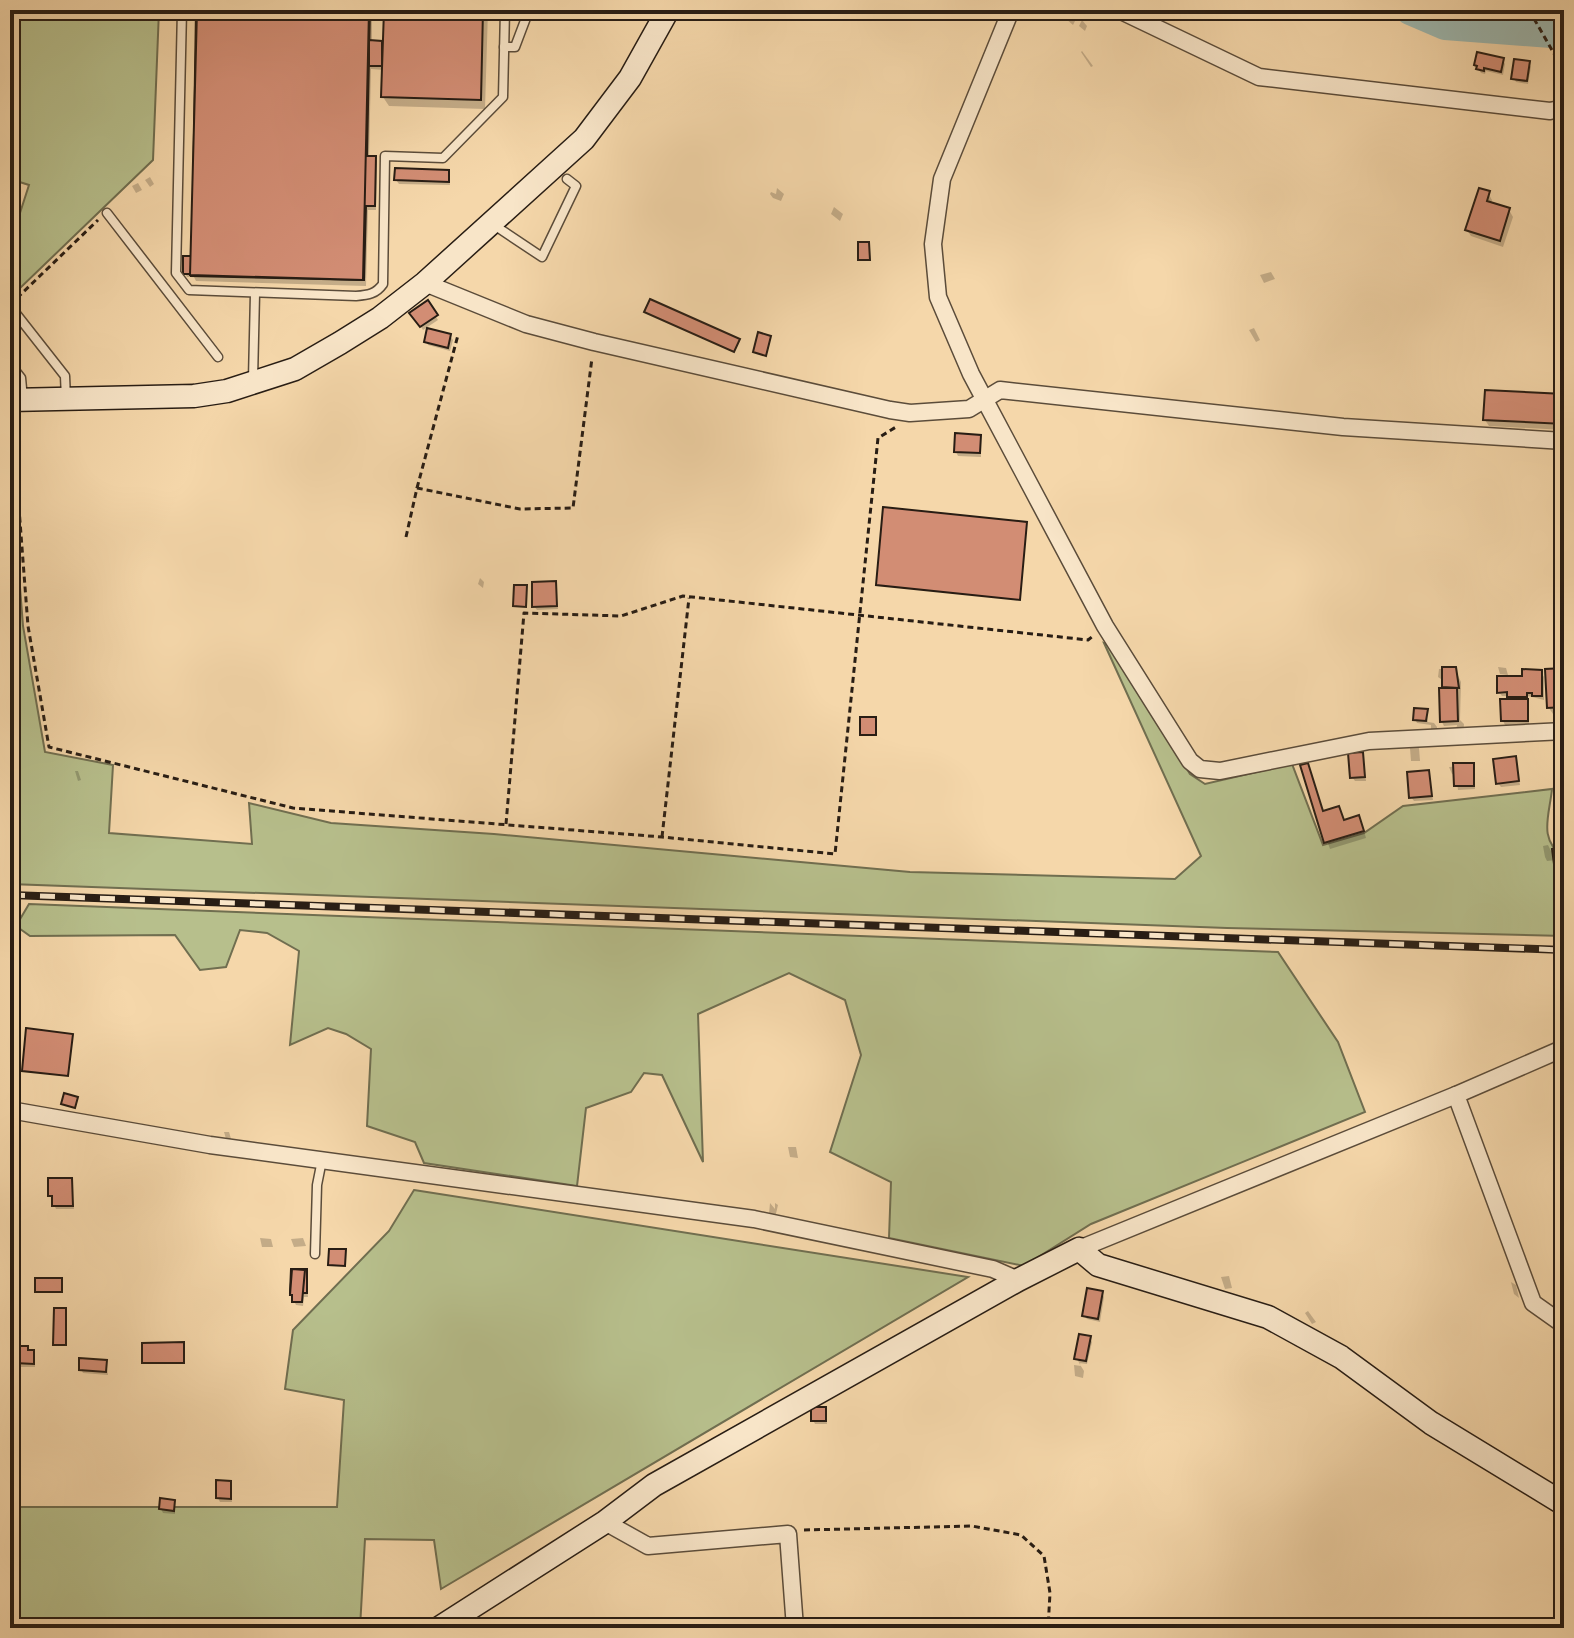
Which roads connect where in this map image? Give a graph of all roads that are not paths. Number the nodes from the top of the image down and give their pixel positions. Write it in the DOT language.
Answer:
graph roads {
  1 [pos="182,10"];
  2 [pos="505,10"];
  3 [pos="529,10"];
  4 [pos="668,10"];
  5 [pos="1011,10"];
  6 [pos="1119,10"];
  7 [pos="504,47"];
  8 [pos="1564,108"];
  9 [pos="567,179"];
  10 [pos="107,213"];
  11 [pos="491,223"];
  12 [pos="182,282"];
  13 [pos="425,283"];
  14 [pos="168,292"];
  15 [pos="255,294"];
  16 [pos="10,304"];
  17 [pos="218,357"];
  18 [pos="10,364"];
  19 [pos="253,384"];
  20 [pos="66,399"];
  21 [pos="15,400"];
  22 [pos="986,401"];
  23 [pos="1564,441"];
  24 [pos="1564,731"];
  25 [pos="1564,1048"];
  26 [pos="1456,1095"];
  27 [pos="10,1110"];
  28 [pos="322,1160"];
  29 [pos="1079,1249"];
  30 [pos="315,1254"];
  31 [pos="1018,1280"];
  32 [pos="1564,1325"];
  33 [pos="1564,1504"];
  34 [pos="605,1522"];
  35 [pos="439,1628"];
  36 [pos="795,1628"];
  1 -- 12 [label="lane"];
  2 -- 7 [label="lane"];
  3 -- 7 [label="lane"];
  4 -- 11 [label="street"];
  5 -- 22 [label="street"];
  6 -- 8 [label="street"];
  7 -- 15 [label="lane"];
  9 -- 11 [label="lane"];
  10 -- 14 [label="lane"];
  11 -- 13 [label="street"];
  12 -- 14 [label="lane"];
  12 -- 15 [label="lane"];
  13 -- 19 [label="street"];
  13 -- 22 [label="street"];
  14 -- 17 [label="lane"];
  15 -- 19 [label="lane"];
  16 -- 20 [label="lane"];
  18 -- 21 [label="lane"];
  19 -- 20 [label="street"];
  20 -- 21 [label="street"];
  22 -- 23 [label="street"];
  22 -- 24 [label="street"];
  25 -- 26 [label="street"];
  26 -- 29 [label="street"];
  26 -- 32 [label="street"];
  27 -- 28 [label="street"];
  28 -- 30 [label="lane"];
  28 -- 31 [label="street"];
  29 -- 31 [label="street"];
  29 -- 33 [label="street"];
  31 -- 34 [label="street"];
  34 -- 35 [label="street"];
  34 -- 36 [label="street"];
}
